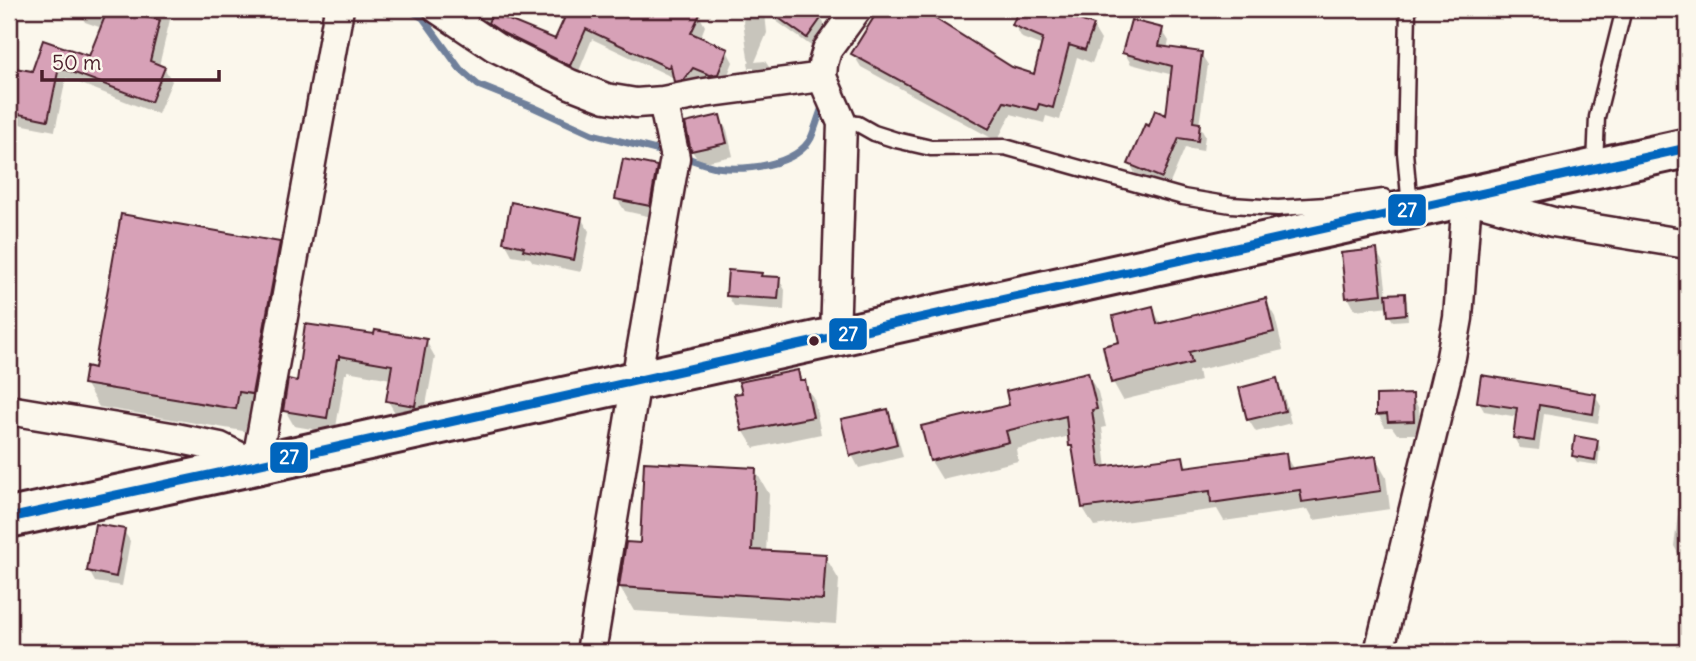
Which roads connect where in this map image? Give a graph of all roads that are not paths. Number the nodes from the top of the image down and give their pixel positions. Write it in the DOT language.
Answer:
graph roads {
  1 [pos="339,9"];
  2 [pos="438,9"];
  3 [pos="857,9"];
  4 [pos="1408,9"];
  5 [pos="1624,9"];
  6 [pos="822,77"];
  7 [pos="663,101"];
  8 [pos="842,123"];
  9 [pos="1687,148"];
  10 [pos="1594,169"];
  11 [pos="1467,198"];
  12 [pos="1410,202"];
  13 [pos="1687,244"];
  14 [pos="835,337"];
  15 [pos="636,380"];
  16 [pos="9,410"];
  17 [pos="256,465"];
  18 [pos="9,518"];
  19 [pos="591,652"];
  20 [pos="1379,652"];
  1 -- 17 [label="street"];
  2 -- 7 [label="street"];
  3 -- 6 [label="street"];
  4 -- 12 [label="lane"];
  5 -- 10 [label="lane"];
  6 -- 7 [label="street"];
  6 -- 8 [label="street"];
  7 -- 15 [label="street"];
  8 -- 12 [label="lane"];
  8 -- 14 [label="street"];
  9 -- 10 [label="main road"];
  10 -- 11 [label="main road"];
  11 -- 12 [label="main road"];
  11 -- 13 [label="street"];
  11 -- 20 [label="street"];
  12 -- 14 [label="main road"];
  14 -- 15 [label="main road"];
  15 -- 17 [label="main road"];
  15 -- 19 [label="street"];
  16 -- 17 [label="street"];
  17 -- 18 [label="main road"];
}
